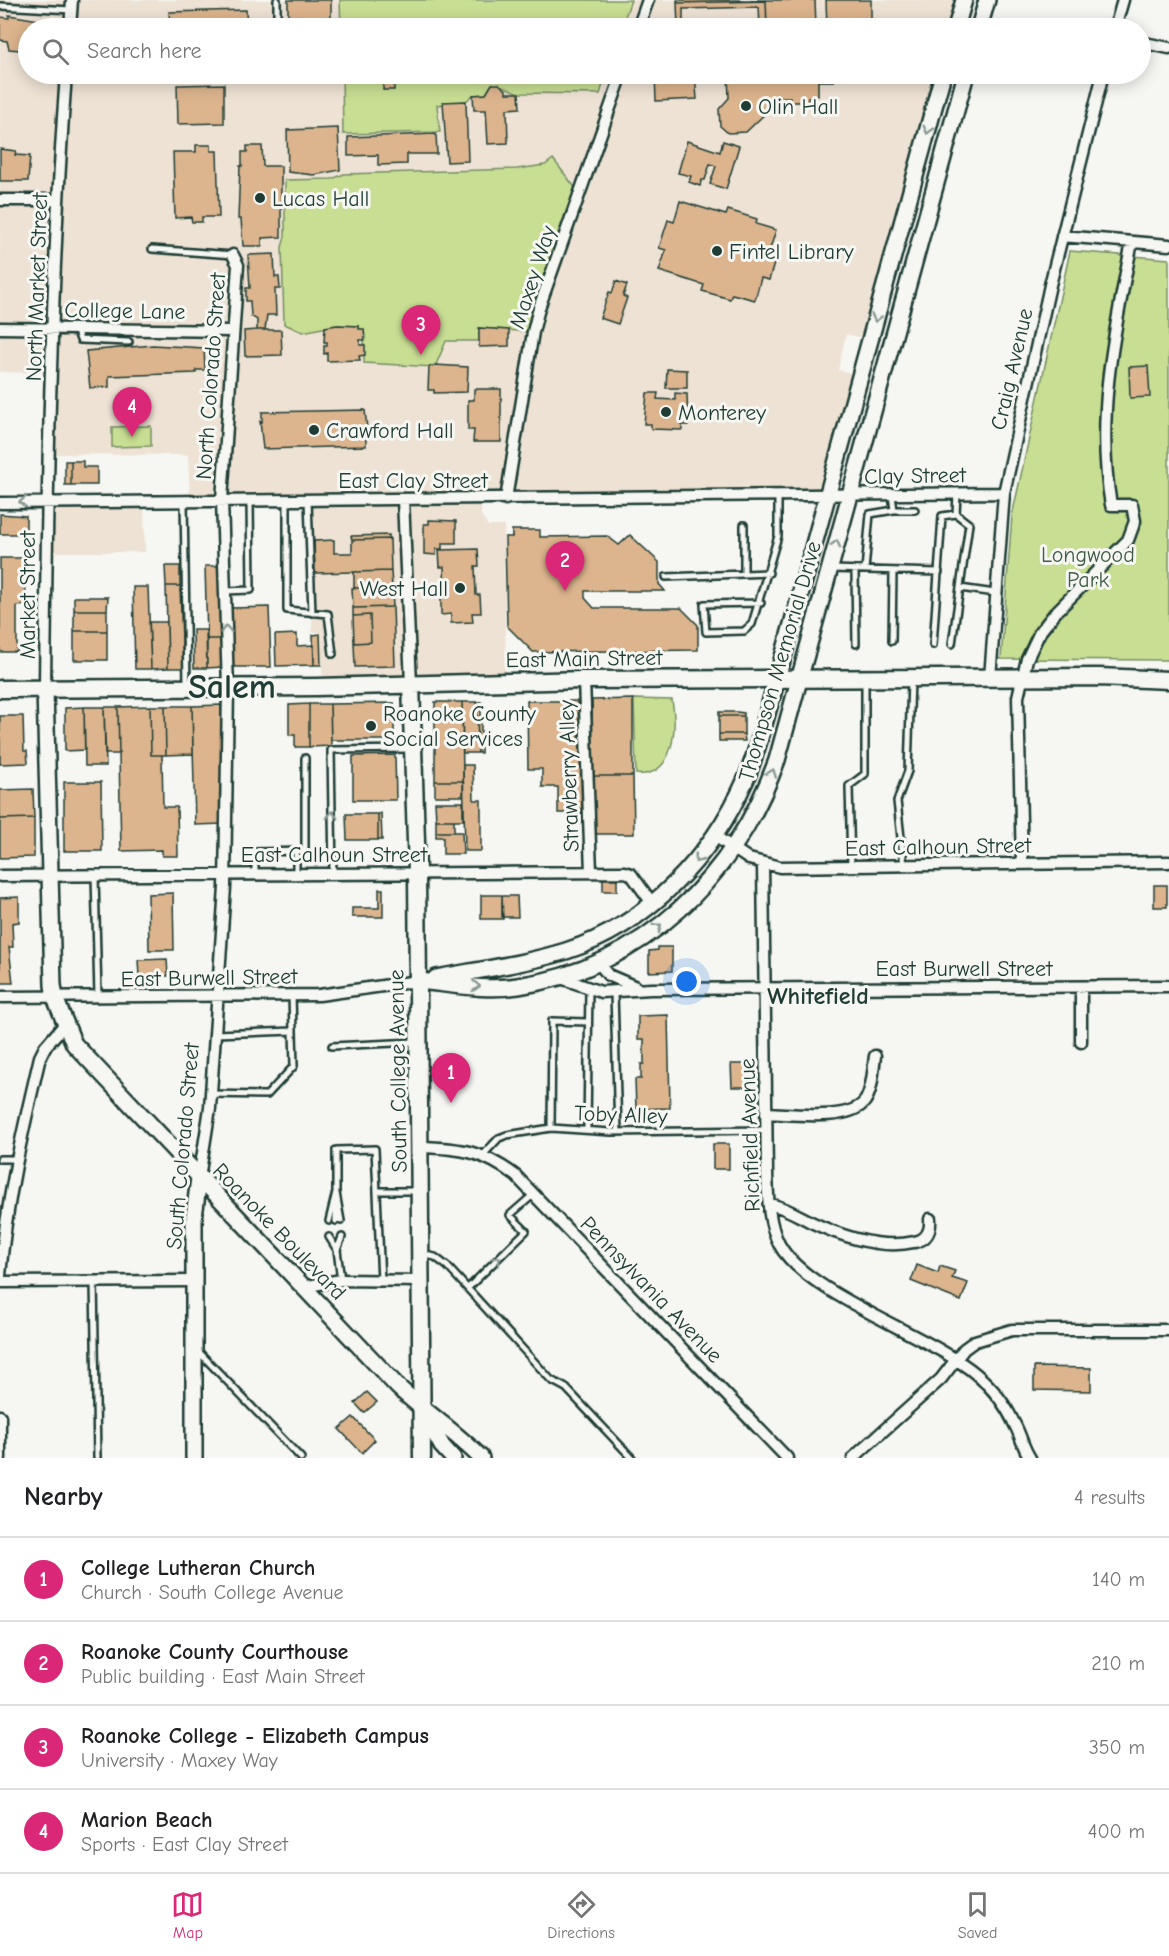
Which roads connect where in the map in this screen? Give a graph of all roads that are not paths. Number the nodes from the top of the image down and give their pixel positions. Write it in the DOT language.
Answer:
graph roads {
  1 [pos="277,0"];
  2 [pos="648,0"];
  3 [pos="963,0"];
  4 [pos="987,0"];
  5 [pos="1123,0"];
  6 [pos="71,5"];
  7 [pos="0,6"];
  8 [pos="277,18"];
  9 [pos="642,18"];
  10 [pos="958,18"];
  11 [pos="982,18"];
  12 [pos="1118,18"];
  13 [pos="1151,44"];
  14 [pos="1169,48"];
  15 [pos="65,84"];
  16 [pos="618,84"];
  17 [pos="940,84"];
  18 [pos="963,84"];
  19 [pos="1100,84"];
  20 [pos="0,200"];
  21 [pos="58,200"];
  22 [pos="1062,236"];
  23 [pos="1132,242"];
  24 [pos="1169,245"];
  25 [pos="152,249"];
  26 [pos="233,255"];
  27 [pos="0,328"];
  28 [pos="53,328"];
  29 [pos="76,329"];
  30 [pos="233,331"];
  31 [pos="129,342"];
  32 [pos="1004,493"];
  33 [pos="957,494"];
  34 [pos="778,495"];
  35 [pos="850,495"];
  36 [pos="892,495"];
  37 [pos="827,496"];
  38 [pos="403,499"];
  39 [pos="506,499"];
  40 [pos="222,500"];
  41 [pos="250,500"];
  42 [pos="287,500"];
  43 [pos="308,500"];
  44 [pos="184,501"];
  45 [pos="46,502"];
  46 [pos="0,503"];
  47 [pos="894,510"];
  48 [pos="915,510"];
  49 [pos="956,514"];
  50 [pos="744,525"];
  51 [pos="830,569"];
  52 [pos="855,570"];
  53 [pos="865,570"];
  54 [pos="893,571"];
  55 [pos="939,572"];
  56 [pos="744,573"];
  57 [pos="769,573"];
  58 [pos="666,577"];
  59 [pos="960,588"];
  60 [pos="225,591"];
  61 [pos="996,593"];
  62 [pos="761,603"];
  63 [pos="312,613"];
  64 [pos="892,640"];
  65 [pos="952,644"];
  66 [pos="856,645"];
  67 [pos="933,645"];
  68 [pos="333,654"];
  69 [pos="800,678"];
  70 [pos="865,678"];
  71 [pos="911,678"];
  72 [pos="990,678"];
  73 [pos="1022,678"];
  74 [pos="777,679"];
  75 [pos="584,680"];
  76 [pos="1169,680"];
  77 [pos="411,684"];
  78 [pos="188,688"];
  79 [pos="228,688"];
  80 [pos="0,689"];
  81 [pos="45,689"];
  82 [pos="413,749"];
  83 [pos="305,758"];
  84 [pos="715,836"];
  85 [pos="733,849"];
  86 [pos="296,851"];
  87 [pos="1169,862"];
  88 [pos="763,864"];
  89 [pos="1022,864"];
  90 [pos="904,866"];
  91 [pos="851,867"];
  92 [pos="591,872"];
  93 [pos="296,873"];
  94 [pos="417,873"];
  95 [pos="255,874"];
  96 [pos="333,874"];
  97 [pos="96,875"];
  98 [pos="225,875"];
  99 [pos="0,876"];
  100 [pos="50,876"];
  101 [pos="652,903"];
  102 [pos="598,962"];
  103 [pos="558,977"];
  104 [pos="418,981"];
  105 [pos="1169,986"];
  106 [pos="1081,987"];
  107 [pos="588,988"];
  108 [pos="651,989"];
  109 [pos="765,989"];
  110 [pos="614,992"];
  111 [pos="292,995"];
  112 [pos="0,997"];
  113 [pos="218,997"];
  114 [pos="55,998"];
  115 [pos="98,998"];
  116 [pos="588,1022"];
  117 [pos="64,1025"];
  118 [pos="293,1031"];
  119 [pos="215,1034"];
  120 [pos="419,1042"];
  121 [pos="1081,1042"];
  122 [pos="332,1046"];
  123 [pos="875,1056"];
  124 [pos="211,1094"];
  125 [pos="766,1113"];
  126 [pos="551,1128"];
  127 [pos="586,1128"];
  128 [pos="766,1130"];
  129 [pos="618,1132"];
  130 [pos="420,1147"];
  131 [pos="483,1155"];
  132 [pos="0,1159"];
  133 [pos="18,1159"];
  134 [pos="199,1178"];
  135 [pos="377,1191"];
  136 [pos="420,1191"];
  137 [pos="336,1192"];
  138 [pos="534,1194"];
  139 [pos="769,1204"];
  140 [pos="930,1220"];
  141 [pos="329,1221"];
  142 [pos="339,1221"];
  143 [pos="339,1237"];
  144 [pos="329,1238"];
  145 [pos="337,1250"];
  146 [pos="421,1254"];
  147 [pos="0,1276"];
  148 [pos="341,1280"];
  149 [pos="94,1281"];
  150 [pos="194,1281"];
  151 [pos="381,1281"];
  152 [pos="421,1281"];
  153 [pos="0,1282"];
  154 [pos="303,1287"];
  155 [pos="468,1288"];
  156 [pos="1169,1330"];
  157 [pos="194,1347"];
  158 [pos="956,1359"];
  159 [pos="422,1409"];
  160 [pos="0,1416"];
  161 [pos="0,1458"];
  162 [pos="97,1458"];
  163 [pos="194,1458"];
  164 [pos="301,1458"];
  165 [pos="422,1458"];
  166 [pos="453,1458"];
  167 [pos="481,1458"];
  168 [pos="632,1458"];
  169 [pos="787,1458"];
  170 [pos="853,1458"];
  171 [pos="1030,1458"];
  1 -- 8 [label="lane"];
  2 -- 9 [label="street"];
  3 -- 10 [label="main road"];
  4 -- 11 [label="main road"];
  5 -- 12 [label="street"];
  6 -- 7 [label="lane"];
  13 -- 14 [label="street"];
  15 -- 21 [label="street, North Market Street"];
  16 -- 39 [label="street, Maxey Way"];
  17 -- 37 [label="main road, Thompson Memorial Drive, one-way"];
  18 -- 35 [label="main road, Thompson Memorial Drive"];
  19 -- 22 [label="street, Craig Avenue"];
  20 -- 21 [label="street"];
  21 -- 28 [label="street, North Market Street"];
  22 -- 23 [label="street"];
  22 -- 32 [label="street, Craig Avenue"];
  23 -- 24 [label="street"];
  23 -- 73 [label="street"];
  25 -- 26 [label="lane"];
  26 -- 30 [label="street, North Colorado Street"];
  27 -- 28 [label="street, College Lane"];
  28 -- 29 [label="street, College Lane"];
  28 -- 45 [label="street, North Market Street"];
  29 -- 30 [label="street, College Lane"];
  29 -- 31 [label="lane"];
  30 -- 40 [label="street, North Colorado Street"];
  32 -- 33 [label="street, Clay Street"];
  32 -- 61 [label="street, Craig Avenue"];
  33 -- 36 [label="street, Clay Street"];
  33 -- 49 [label="lane"];
  34 -- 37 [label="street, East Clay Street"];
  34 -- 39 [label="street, East Clay Street"];
  34 -- 57 [label="lane"];
  35 -- 36 [label="street, Clay Street"];
  35 -- 37 [label="street, Clay Street"];
  51 -- 35 [label="main road, Thompson Memorial Drive, one-way"];
  36 -- 47 [label="lane"];
  37 -- 74 [label="main road, Thompson Memorial Drive"];
  38 -- 39 [label="street, East Clay Street"];
  38 -- 43 [label="street, East Clay Street"];
  38 -- 77 [label="street"];
  40 -- 41 [label="street, East Clay Street"];
  40 -- 44 [label="street, East Clay Street"];
  40 -- 60 [label="street, North Colorado Street"];
  41 -- 42 [label="street, East Clay Street"];
  41 -- 60 [label="lane"];
  42 -- 43 [label="street, East Clay Street"];
  42 -- 63 [label="lane"];
  43 -- 63 [label="lane"];
  44 -- 45 [label="street, East Clay Street"];
  44 -- 78 [label="lane"];
  45 -- 46 [label="street, East Clay Street, one-way"];
  45 -- 81 [label="street, Market Street"];
  47 -- 48 [label="lane"];
  47 -- 53 [label="lane"];
  49 -- 55 [label="lane"];
  49 -- 59 [label="lane"];
  50 -- 56 [label="lane"];
  51 -- 52 [label="lane"];
  51 -- 69 [label="main road, Thompson Memorial Drive"];
  52 -- 53 [label="lane"];
  52 -- 66 [label="lane"];
  53 -- 54 [label="lane"];
  54 -- 55 [label="lane"];
  54 -- 64 [label="lane"];
  55 -- 67 [label="lane"];
  56 -- 57 [label="lane"];
  56 -- 58 [label="lane"];
  57 -- 62 [label="lane"];
  59 -- 61 [label="lane"];
  59 -- 65 [label="lane"];
  79 -- 60 [label="street, North Colorado Street, one-way"];
  61 -- 72 [label="street, Craig Avenue"];
  62 -- 62 [label="lane"];
  63 -- 68 [label="lane"];
  69 -- 70 [label="main road, East Main Street"];
  69 -- 74 [label="main road, East Main Street"];
  85 -- 69 [label="main road, Thompson Memorial Drive, one-way"];
  70 -- 71 [label="main road, East Main Street"];
  70 -- 91 [label="lane"];
  71 -- 72 [label="main road, East Main Street"];
  71 -- 90 [label="lane"];
  72 -- 73 [label="main road, East Main Street"];
  73 -- 76 [label="main road, East Main Street"];
  73 -- 89 [label="street"];
  74 -- 75 [label="main road, East Main Street"];
  74 -- 84 [label="main road, Thompson Memorial Drive"];
  75 -- 77 [label="main road, East Main Street"];
  75 -- 92 [label="street, Strawberry Alley"];
  77 -- 79 [label="main road, East Main Street"];
  77 -- 82 [label="main road, South College Avenue"];
  78 -- 79 [label="main road, East Main Street"];
  78 -- 81 [label="main road, East Main Street"];
  79 -- 98 [label="street, South Colorado Street"];
  80 -- 81 [label="main road, East Main Street"];
  81 -- 100 [label="main road, Roanoke Boulevard"];
  82 -- 94 [label="main road, South College Avenue"];
  96 -- 82 [label="lane, one-way"];
  83 -- 86 [label="lane"];
  84 -- 85 [label="street, East Calhoun Street"];
  84 -- 101 [label="main road, Thompson Memorial Drive, one-way"];
  85 -- 88 [label="street, East Calhoun Street"];
  102 -- 85 [label="main road, Thompson Memorial Drive, one-way"];
  86 -- 93 [label="lane"];
  86 -- 95 [label="lane"];
  87 -- 89 [label="street, East Calhoun Street"];
  88 -- 91 [label="street, East Calhoun Street"];
  88 -- 109 [label="street, Richfield Avenue"];
  89 -- 90 [label="street, East Calhoun Street"];
  90 -- 91 [label="street, East Calhoun Street"];
  92 -- 94 [label="street, East Calhoun Street"];
  92 -- 101 [label="street, East Calhoun Street"];
  93 -- 95 [label="street, East Calhoun Street"];
  93 -- 96 [label="street, East Calhoun Street"];
  94 -- 96 [label="street, East Calhoun Street"];
  94 -- 104 [label="main road, South College Avenue"];
  95 -- 98 [label="street, East Calhoun Street"];
  97 -- 98 [label="street, East Calhoun Street"];
  97 -- 100 [label="street, East Calhoun Street"];
  97 -- 115 [label="lane"];
  98 -- 113 [label="street, South Colorado Street"];
  99 -- 100 [label="street, East Calhoun Street"];
  100 -- 114 [label="main road, Roanoke Boulevard"];
  101 -- 104 [label="main road, Thompson Memorial Drive"];
  102 -- 103 [label="main road, Thompson Memorial Drive"];
  102 -- 108 [label="street, East Burwell Street"];
  104 -- 103 [label="main road, Thompson Memorial Drive, one-way"];
  103 -- 107 [label="street, East Burwell Street"];
  104 -- 111 [label="street, East Burwell Street"];
  104 -- 120 [label="main road, South College Avenue"];
  105 -- 106 [label="street, East Burwell Street"];
  106 -- 109 [label="street, East Burwell Street"];
  106 -- 121 [label="street"];
  107 -- 110 [label="street, East Burwell Street"];
  107 -- 116 [label="lane"];
  108 -- 109 [label="street, East Burwell Street"];
  108 -- 110 [label="street, East Burwell Street"];
  109 -- 125 [label="street, Richfield Avenue"];
  110 -- 129 [label="lane"];
  111 -- 113 [label="street, East Burwell Street"];
  111 -- 118 [label="lane"];
  112 -- 114 [label="street, East Burwell Street"];
  113 -- 115 [label="street, East Burwell Street"];
  113 -- 119 [label="street, South Colorado Street"];
  114 -- 115 [label="street, East Burwell Street"];
  114 -- 117 [label="main road, Roanoke Boulevard"];
  116 -- 126 [label="lane"];
  116 -- 127 [label="lane"];
  117 -- 133 [label="street"];
  117 -- 134 [label="main road, Roanoke Boulevard"];
  118 -- 119 [label="lane"];
  118 -- 124 [label="lane"];
  119 -- 124 [label="street, South Colorado Street"];
  120 -- 122 [label="lane"];
  120 -- 130 [label="main road, South College Avenue"];
  123 -- 125 [label="street"];
  124 -- 134 [label="street, South Colorado Street"];
  125 -- 128 [label="street, Richfield Avenue"];
  126 -- 127 [label="lane, Toby Alley"];
  126 -- 131 [label="lane, Toby Alley"];
  127 -- 129 [label="lane, Toby Alley"];
  128 -- 129 [label="lane, Toby Alley"];
  128 -- 139 [label="street, Richfield Avenue"];
  130 -- 131 [label="street, Pennsylvania Avenue"];
  130 -- 136 [label="main road, South College Avenue"];
  131 -- 138 [label="street, Pennsylvania Avenue"];
  132 -- 133 [label="lane"];
  133 -- 147 [label="street"];
  134 -- 150 [label="main road, South Colorado Street"];
  134 -- 154 [label="main road, Roanoke Boulevard"];
  135 -- 136 [label="lane"];
  135 -- 137 [label="lane"];
  135 -- 151 [label="lane"];
  136 -- 146 [label="main road, South College Avenue"];
  137 -- 141 [label="lane"];
  137 -- 142 [label="lane"];
  155 -- 138 [label="lane, one-way"];
  138 -- 169 [label="street, Pennsylvania Avenue"];
  139 -- 140 [label="street"];
  139 -- 158 [label="street, Richfield Avenue"];
  143 -- 145 [label="lane"];
  144 -- 145 [label="lane"];
  145 -- 148 [label="lane"];
  146 -- 152 [label="main road, South College Avenue"];
  146 -- 155 [label="lane"];
  148 -- 151 [label="street"];
  148 -- 154 [label="street"];
  149 -- 150 [label="street"];
  149 -- 153 [label="street"];
  149 -- 162 [label="lane"];
  150 -- 157 [label="main road, South Colorado Street"];
  151 -- 152 [label="street"];
  152 -- 159 [label="main road, South College Avenue"];
  154 -- 159 [label="main road, Roanoke Boulevard"];
  155 -- 168 [label="lane"];
  156 -- 158 [label="street"];
  157 -- 163 [label="main road, South Colorado Street"];
  157 -- 164 [label="lane"];
  158 -- 170 [label="street"];
  158 -- 171 [label="street, Richfield Avenue"];
  159 -- 165 [label="main road, South College Avenue"];
  159 -- 166 [label="main road, Roanoke Boulevard"];
  159 -- 167 [label="main road, Roanoke Boulevard"];
  160 -- 161 [label="street"];
}
